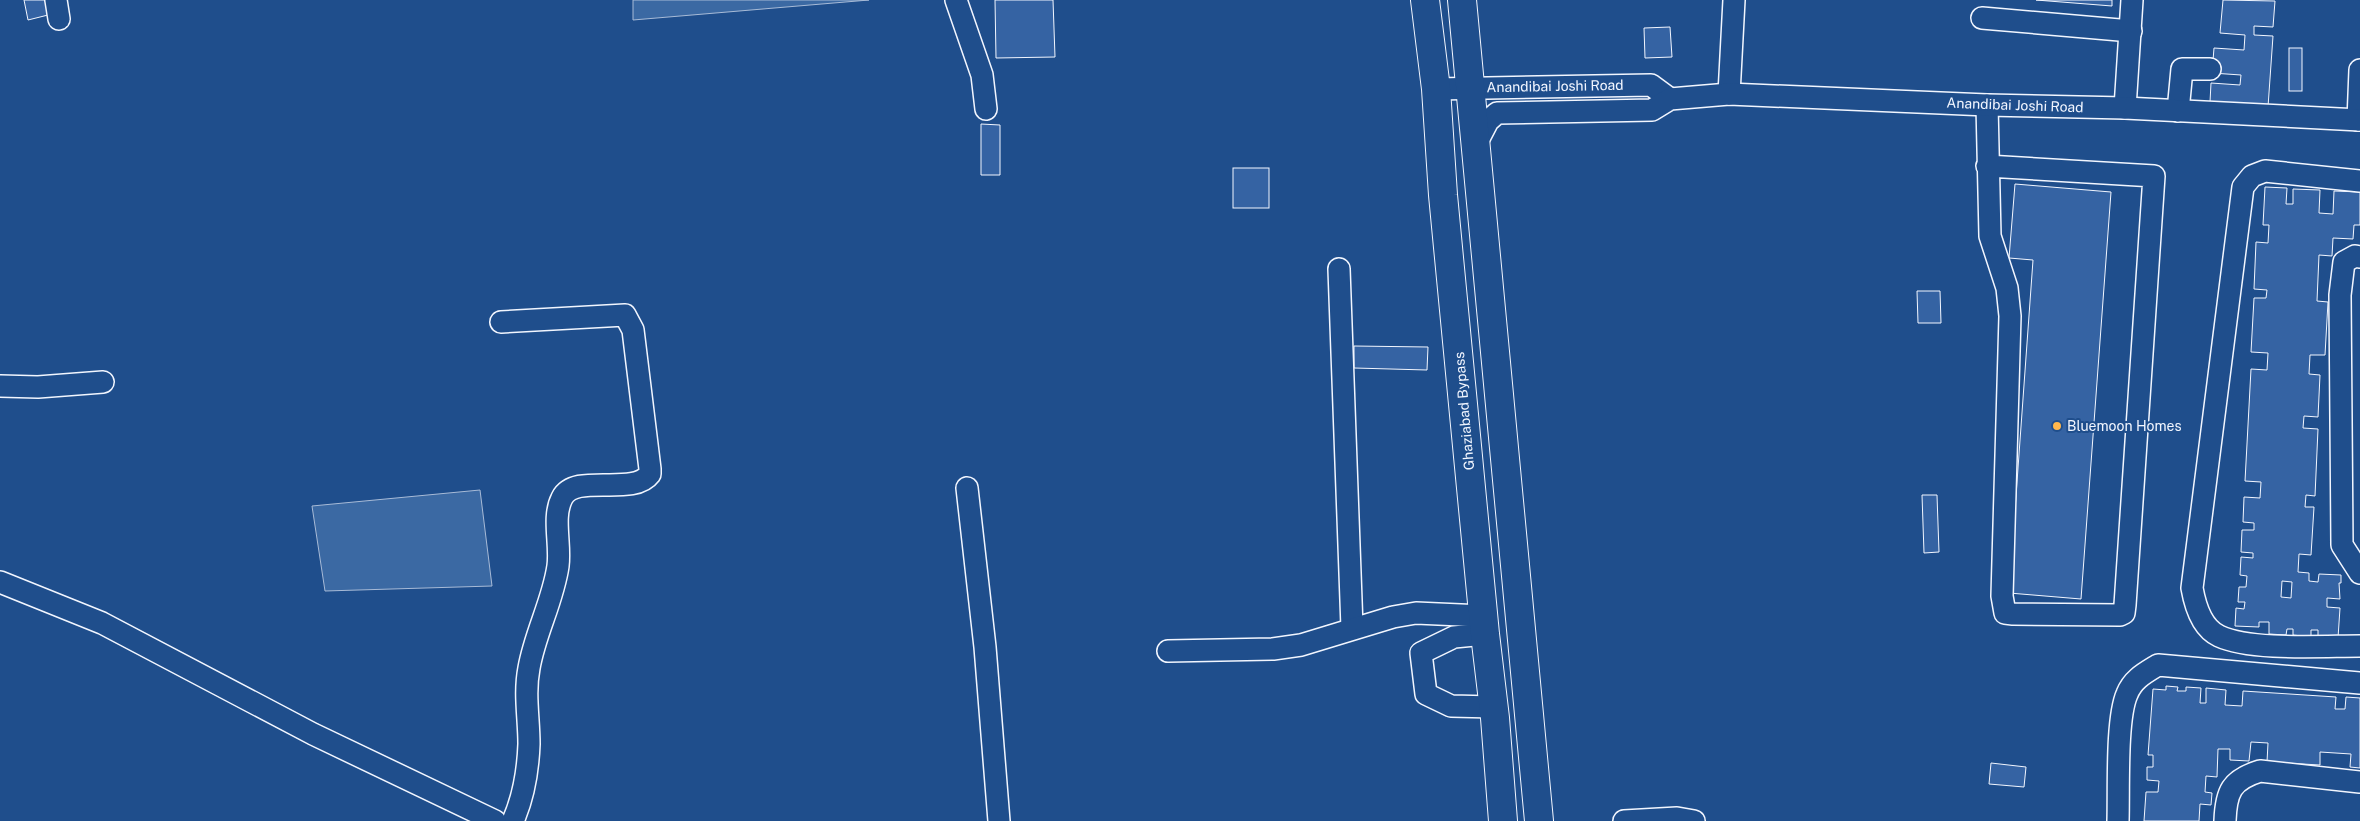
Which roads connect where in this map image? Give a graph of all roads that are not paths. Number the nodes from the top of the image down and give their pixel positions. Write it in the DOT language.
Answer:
graph roads {
  1 [pos="956,0"];
  2 [pos="1426,0"];
  3 [pos="1462,0"];
  4 [pos="1734,0"];
  5 [pos="2132,0"];
  6 [pos="1982,18"];
  7 [pos="2131,31"];
  8 [pos="2210,69"];
  9 [pos="2360,70"];
  10 [pos="1471,87"];
  11 [pos="1436,89"];
  12 [pos="1729,94"];
  13 [pos="1670,99"];
  14 [pos="1987,105"];
  15 [pos="2125,108"];
  16 [pos="986,109"];
  17 [pos="2178,111"];
  18 [pos="2359,120"];
  19 [pos="1476,144"];
  20 [pos="1987,166"];
  21 [pos="2360,181"];
  22 [pos="2360,257"];
  23 [pos="1339,269"];
  24 [pos="501,322"];
  25 [pos="102,382"];
  26 [pos="0,386"];
  27 [pos="1465,433"];
  28 [pos="1502,433"];
  29 [pos="967,488"];
  30 [pos="2360,573"];
  31 [pos="0,582"];
  32 [pos="1484,625"];
  33 [pos="1352,628"];
  34 [pos="2360,646"];
  35 [pos="1168,651"];
  36 [pos="2360,683"];
  37 [pos="1494,707"];
  38 [pos="2360,782"];
  39 [pos="495,821"];
  40 [pos="513,821"];
  41 [pos="999,821"];
  42 [pos="1503,821"];
  43 [pos="1539,821"];
  44 [pos="1624,821"];
  45 [pos="1694,821"];
  46 [pos="2118,821"];
  47 [pos="2225,821"];
  1 -- 16 [label="street"];
  2 -- 11 [label="highway, Ghaziabad Bypass"];
  3 -- 10 [label="highway"];
  4 -- 12 [label="street"];
  5 -- 7 [label="street"];
  6 -- 7 [label="street"];
  7 -- 15 [label="street"];
  8 -- 17 [label="street"];
  9 -- 18 [label="street"];
  10 -- 11 [label="street, Anandibai Joshi Road"];
  10 -- 13 [label="street, Anandibai Joshi Road"];
  10 -- 19 [label="highway"];
  11 -- 27 [label="highway, Ghaziabad Bypass"];
  12 -- 13 [label="street, Anandibai Joshi Road"];
  12 -- 14 [label="street, Anandibai Joshi Road"];
  13 -- 19 [label="street, Anandibai Joshi Road"];
  14 -- 15 [label="street, Anandibai Joshi Road"];
  14 -- 20 [label="street"];
  15 -- 17 [label="street, Anandibai Joshi Road"];
  17 -- 18 [label="street, Anandibai Joshi Road"];
  19 -- 28 [label="highway"];
  20 -- 20 [label="street"];
  21 -- 34 [label="street"];
  22 -- 30 [label="street"];
  23 -- 33 [label="street"];
  24 -- 40 [label="street"];
  25 -- 26 [label="street"];
  27 -- 28 [label="highway"];
  27 -- 32 [label="highway, Ghaziabad Bypass"];
  28 -- 43 [label="highway"];
  29 -- 41 [label="street"];
  31 -- 39 [label="street"];
  32 -- 33 [label="street"];
  32 -- 37 [label="highway, Ghaziabad Bypass"];
  32 -- 37 [label="street"];
  33 -- 35 [label="street"];
  36 -- 46 [label="street"];
  37 -- 42 [label="highway, Ghaziabad Bypass"];
  38 -- 47 [label="street"];
  44 -- 45 [label="street"];
}
